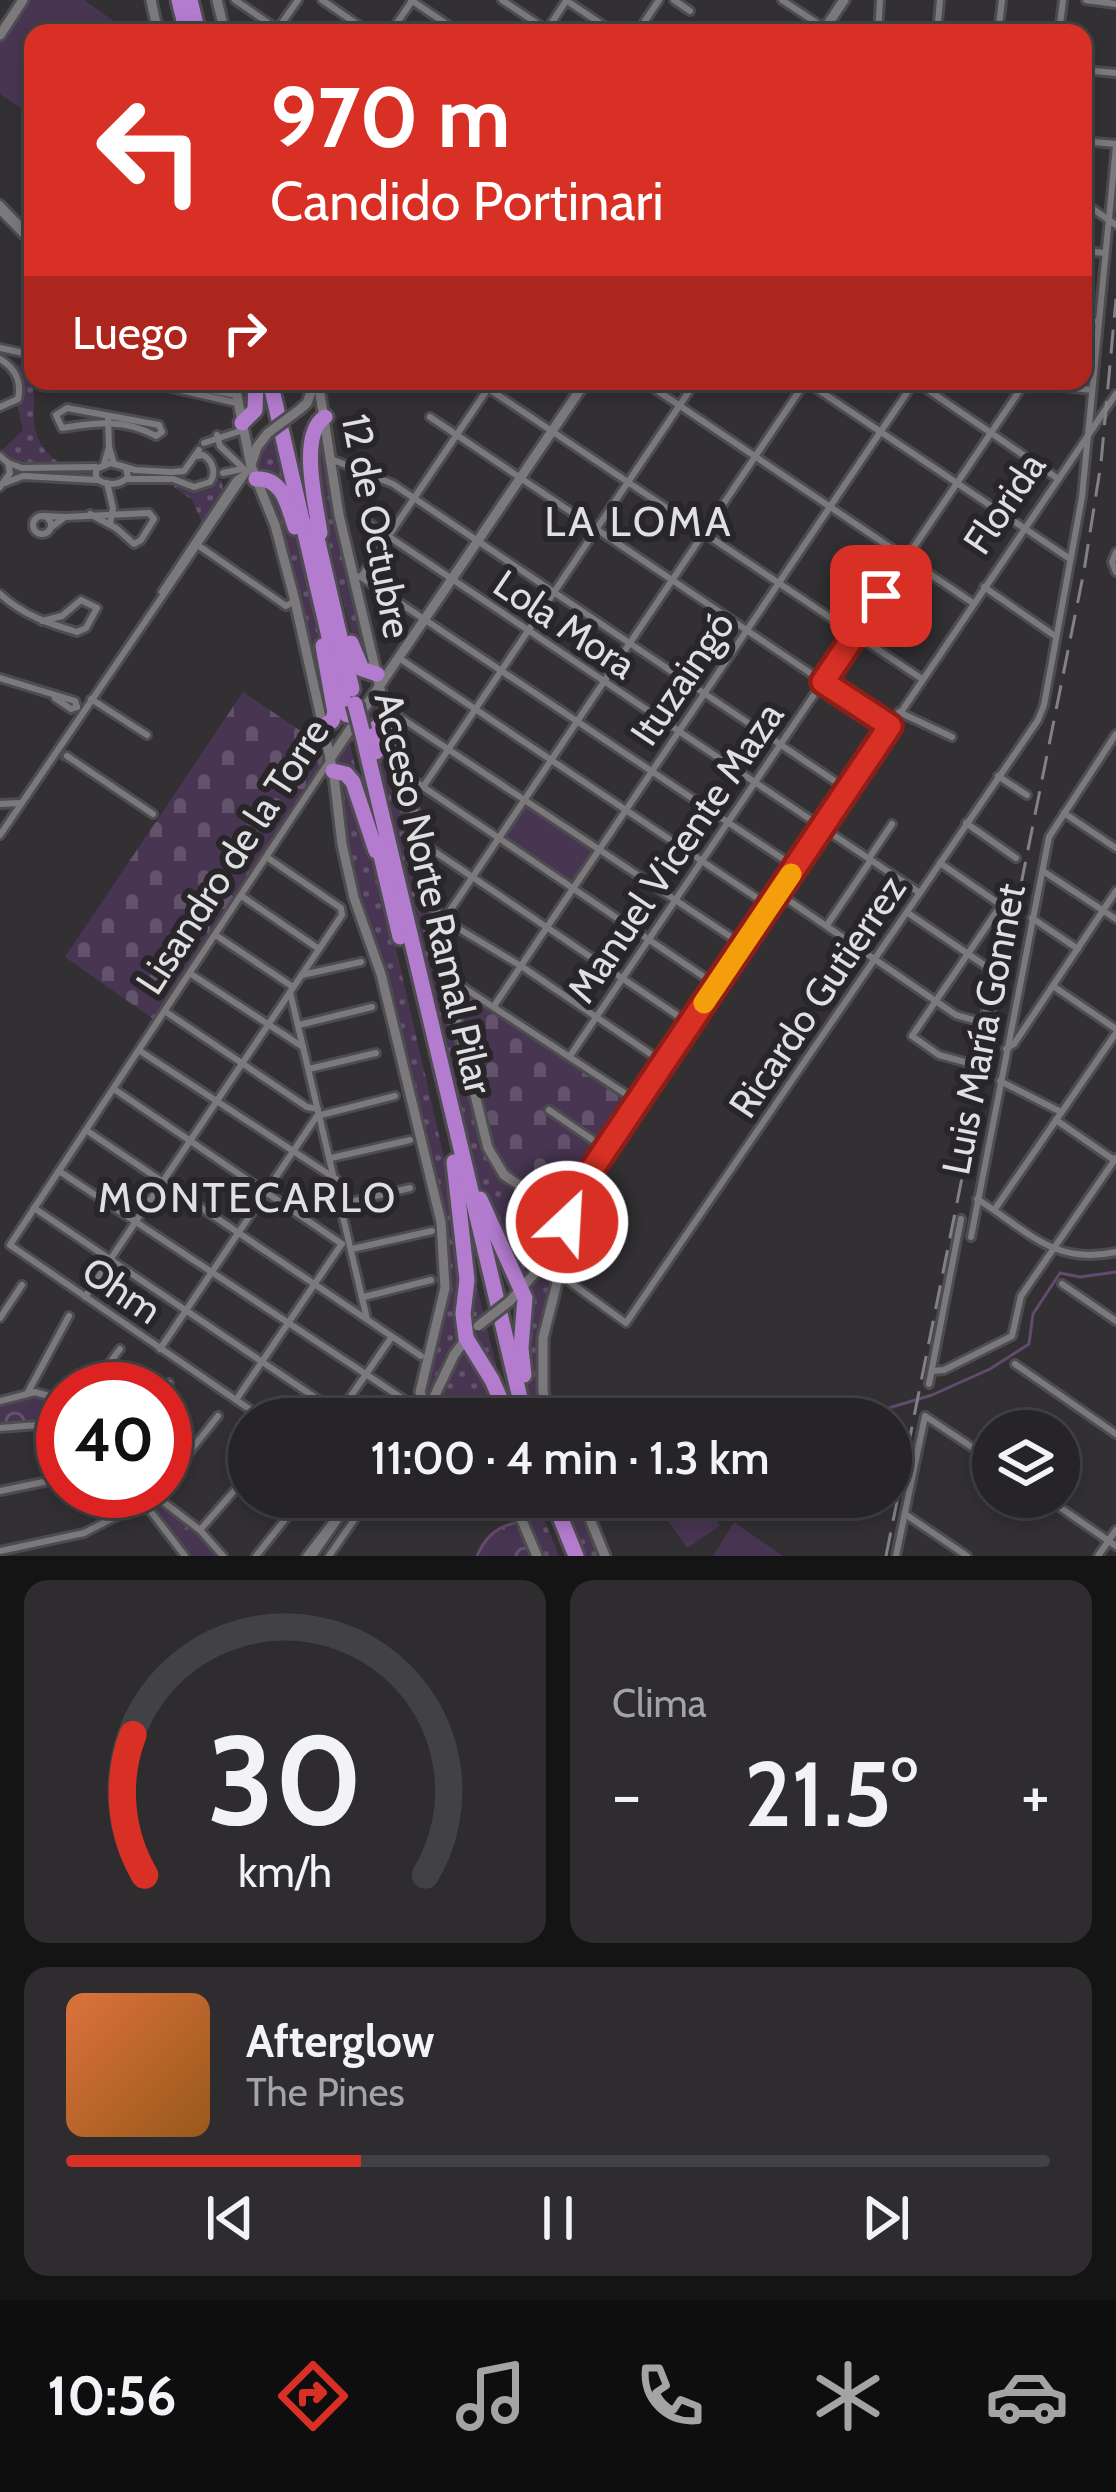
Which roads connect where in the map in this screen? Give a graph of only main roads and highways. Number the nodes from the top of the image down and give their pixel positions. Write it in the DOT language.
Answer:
graph roads {
  1 [pos="256,390"];
  2 [pos="272,390"];
  3 [pos="282,390"];
  4 [pos="323,410"];
  5 [pos="243,430"];
  6 [pos="247,471"];
  7 [pos="325,568"];
  8 [pos="318,588"];
  9 [pos="379,680"];
  10 [pos="357,708"];
  11 [pos="386,712"];
  12 [pos="323,732"];
  13 [pos="331,765"];
  14 [pos="396,895"];
  15 [pos="459,1161"];
  16 [pos="501,1398"];
  17 [pos="508,1398"];
  18 [pos="522,1398"];
  19 [pos="526,1398"];
  20 [pos="554,1518"];
  21 [pos="557,1526"];
  22 [pos="565,1556"];
  23 [pos="576,1556"];
  1 -- 5 [label="highway"];
  2 -- 8 [label="highway, Acceso Norte Ramal Pilar"];
  3 -- 7 [label="highway, Acceso Norte Ramal Pilar"];
  4 -- 7 [label="highway"];
  6 -- 8 [label="highway"];
  7 -- 9 [label="highway"];
  7 -- 10 [label="highway, Acceso Norte Ramal Pilar"];
  8 -- 10 [label="highway, Acceso Norte Ramal Pilar"];
  8 -- 12 [label="highway"];
  10 -- 14 [label="highway, Acceso Norte Ramal Pilar, bridge"];
  11 -- 14 [label="highway"];
  13 -- 14 [label="highway"];
  14 -- 15 [label="highway, Acceso Norte Ramal Pilar"];
  15 -- 16 [label="highway"];
  15 -- 17 [label="highway, Acceso Norte Ramal Pilar"];
  15 -- 18 [label="highway, Acceso Norte Ramal Pilar"];
  15 -- 19 [label="highway"];
  20 -- 21 [label="highway"];
  21 -- 22 [label="highway"];
  21 -- 23 [label="highway"];
}
